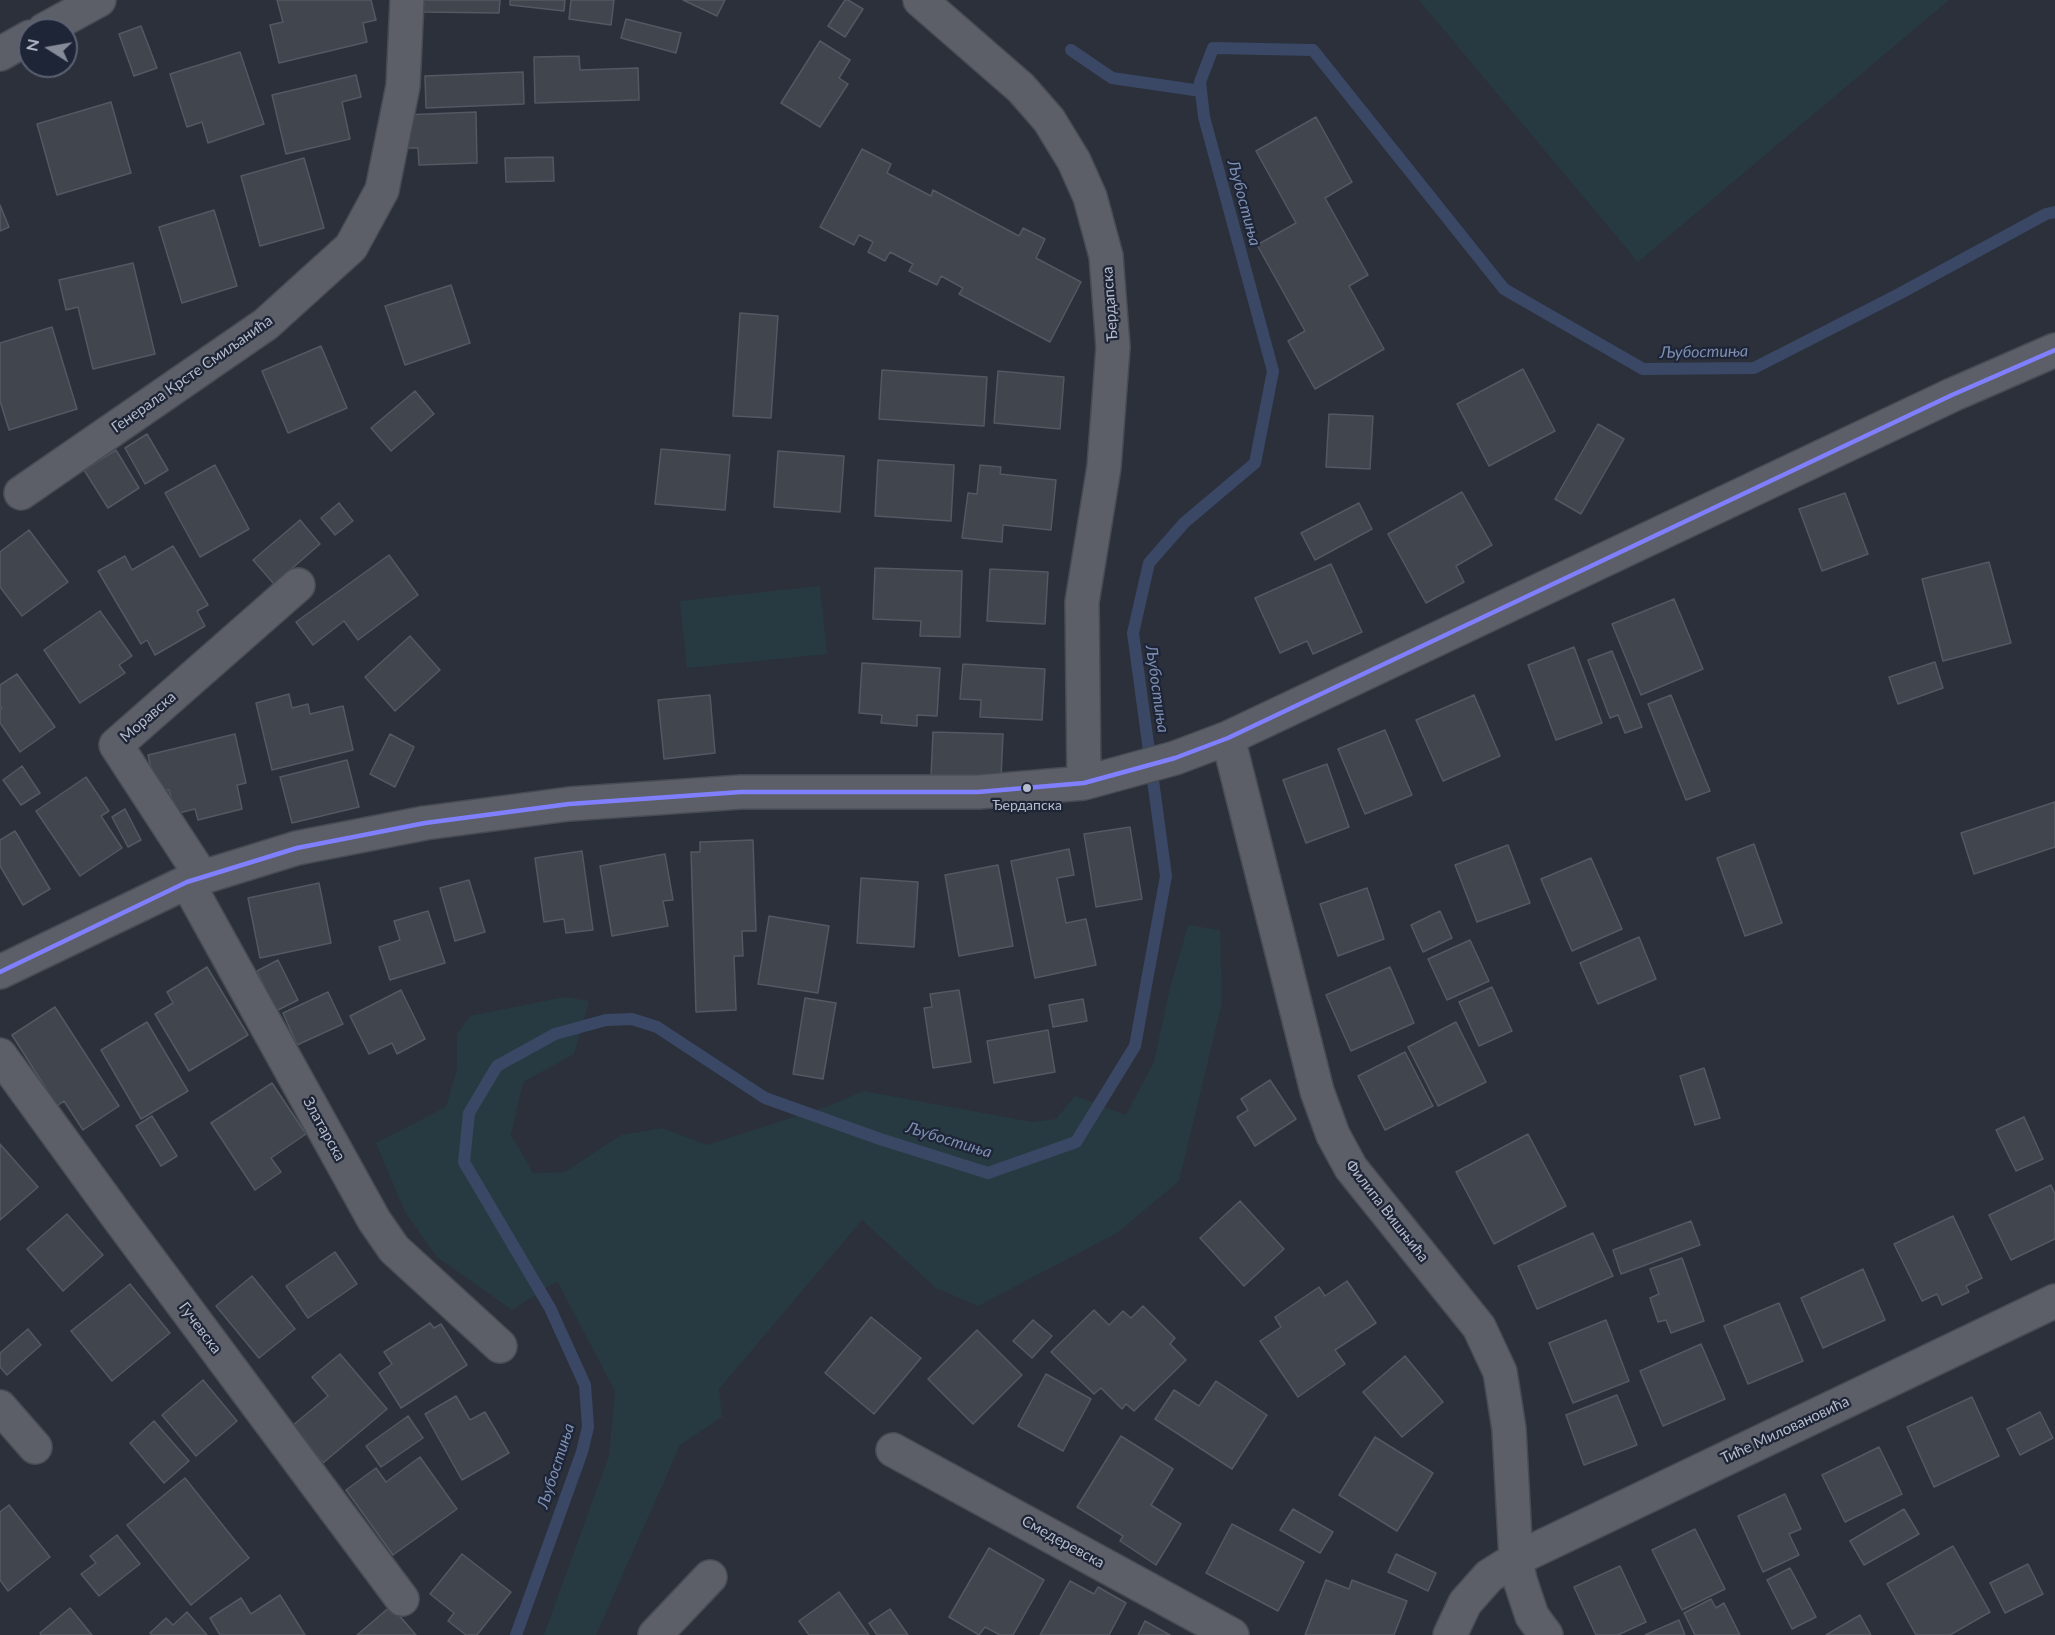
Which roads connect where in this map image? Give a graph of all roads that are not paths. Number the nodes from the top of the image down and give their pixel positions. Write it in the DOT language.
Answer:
graph roads {
  1 [pos="99,0"];
  2 [pos="407,0"];
  3 [pos="920,0"];
  4 [pos="66,18"];
  5 [pos="18,44"];
  6 [pos="0,54"];
  7 [pos="2055,350"];
  8 [pos="21,493"];
  9 [pos="298,585"];
  10 [pos="1228,738"];
  11 [pos="1084,783"];
  12 [pos="194,880"];
  13 [pos="0,972"];
  14 [pos="0,1055"];
  15 [pos="2055,1301"];
  16 [pos="500,1346"];
  17 [pos="0,1407"];
  18 [pos="35,1447"];
  19 [pos="893,1449"];
  20 [pos="1516,1559"];
  21 [pos="710,1577"];
  22 [pos="402,1599"];
  23 [pos="655,1635"];
  24 [pos="1232,1635"];
  25 [pos="1450,1635"];
  26 [pos="1546,1635"];
  1 -- 4 [label="street"];
  2 -- 8 [label="street, Генерала Крсте Смиљанића"];
  3 -- 11 [label="street, Ђердапска"];
  5 -- 6 [label="street"];
  7 -- 10 [label="street"];
  9 -- 12 [label="street, Моравска"];
  10 -- 11 [label="street"];
  10 -- 20 [label="street, Филипа Вишњића"];
  11 -- 12 [label="street"];
  12 -- 13 [label="street"];
  12 -- 16 [label="street, Златарска"];
  14 -- 22 [label="street, Гучевска"];
  15 -- 20 [label="street, Тиће Миловановића"];
  17 -- 18 [label="street"];
  19 -- 24 [label="street, Смедеревска"];
  20 -- 25 [label="street, Тиће Миловановића"];
  20 -- 26 [label="street, Филипа Вишњића"];
  21 -- 23 [label="street"];
}
